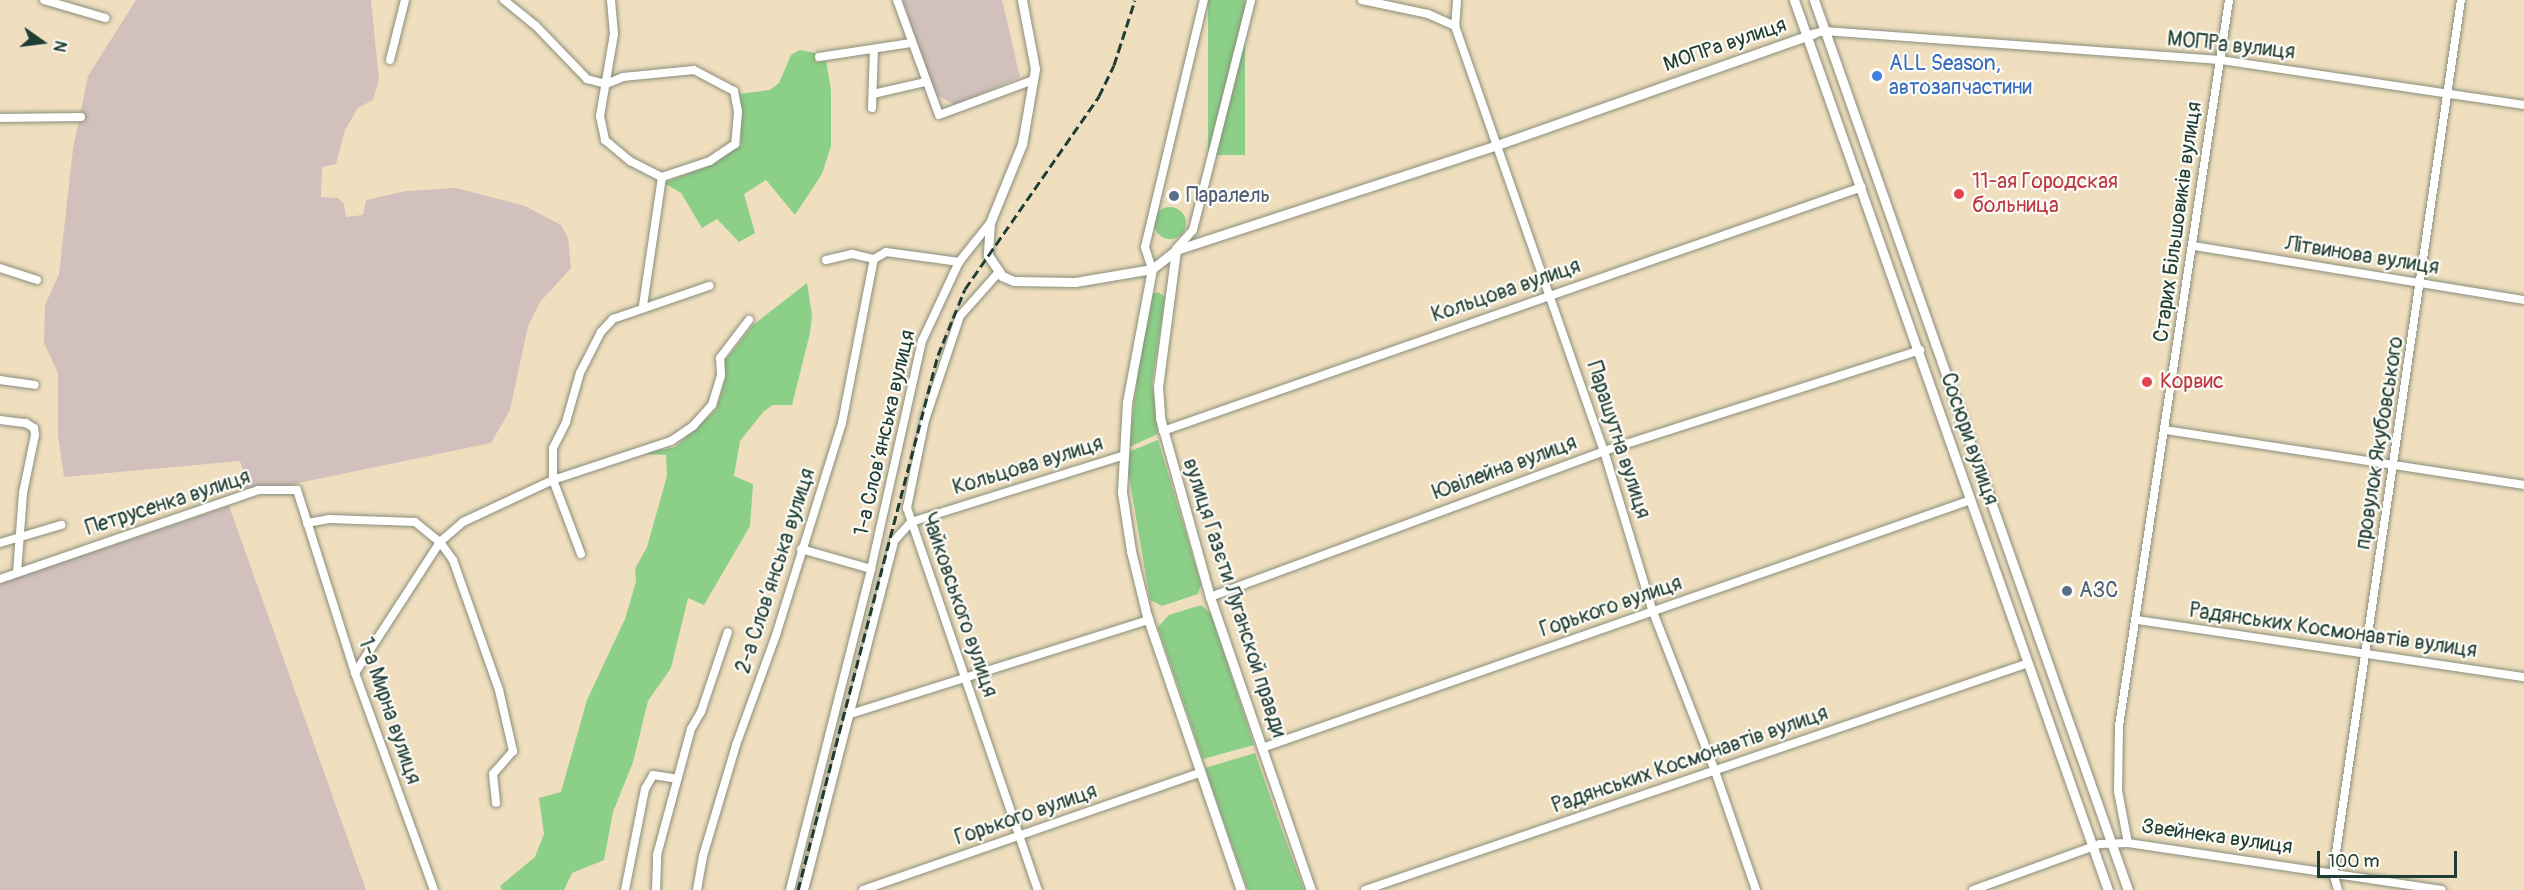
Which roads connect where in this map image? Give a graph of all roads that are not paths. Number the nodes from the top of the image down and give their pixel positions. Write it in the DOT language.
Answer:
graph roads {
  1 [pos="44,0"];
  2 [pos="405,0"];
  3 [pos="504,0"];
  4 [pos="611,0"];
  5 [pos="897,0"];
  6 [pos="1022,0"];
  7 [pos="1204,0"];
  8 [pos="1251,0"];
  9 [pos="1362,0"];
  10 [pos="1457,0"];
  11 [pos="1794,0"];
  12 [pos="1814,0"];
  13 [pos="2229,0"];
  14 [pos="2461,0"];
  15 [pos="105,18"];
  16 [pos="1455,26"];
  17 [pos="1824,31"];
  18 [pos="1809,35"];
  19 [pos="911,43"];
  20 [pos="874,49"];
  21 [pos="819,57"];
  22 [pos="390,60"];
  23 [pos="2220,60"];
  24 [pos="1033,80"];
  25 [pos="925,82"];
  26 [pos="606,84"];
  27 [pos="2448,93"];
  28 [pos="873,94"];
  29 [pos="2524,105"];
  30 [pos="872,108"];
  31 [pos="81,117"];
  32 [pos="0,118"];
  33 [pos="1497,145"];
  34 [pos="662,177"];
  35 [pos="1862,187"];
  36 [pos="990,223"];
  37 [pos="2193,246"];
  38 [pos="1176,250"];
  39 [pos="874,258"];
  40 [pos="826,260"];
  41 [pos="958,262"];
  42 [pos="0,268"];
  43 [pos="1152,269"];
  44 [pos="999,272"];
  45 [pos="37,280"];
  46 [pos="2422,285"];
  47 [pos="709,286"];
  48 [pos="1550,295"];
  49 [pos="2524,300"];
  50 [pos="643,306"];
  51 [pos="749,320"];
  52 [pos="1920,350"];
  53 [pos="0,380"];
  54 [pos="34,385"];
  55 [pos="0,420"];
  56 [pos="1163,430"];
  57 [pos="2165,430"];
  58 [pos="1604,450"];
  59 [pos="1122,456"];
  60 [pos="2395,466"];
  61 [pos="553,480"];
  62 [pos="2524,485"];
  63 [pos="1971,500"];
  64 [pos="911,522"];
  65 [pos="307,523"];
  66 [pos="61,525"];
  67 [pos="20,537"];
  68 [pos="440,542"];
  69 [pos="0,543"];
  70 [pos="314,543"];
  71 [pos="801,549"];
  72 [pos="581,554"];
  73 [pos="871,569"];
  74 [pos="17,573"];
  75 [pos="0,579"];
  76 [pos="1210,597"];
  77 [pos="1653,612"];
  78 [pos="1149,620"];
  79 [pos="2137,620"];
  80 [pos="728,632"];
  81 [pos="2366,654"];
  82 [pos="2026,664"];
  83 [pos="355,673"];
  84 [pos="2524,677"];
  85 [pos="966,680"];
  86 [pos="847,715"];
  87 [pos="1262,748"];
  88 [pos="1715,771"];
  89 [pos="1201,772"];
  90 [pos="677,779"];
  91 [pos="496,803"];
  92 [pos="1020,836"];
  93 [pos="2128,843"];
  94 [pos="2112,844"];
  95 [pos="2094,846"];
  96 [pos="2333,873"];
  97 [pos="434,890"];
  98 [pos="625,890"];
  99 [pos="656,890"];
  100 [pos="697,890"];
  101 [pos="790,890"];
  102 [pos="804,890"];
  103 [pos="863,890"];
  104 [pos="1038,890"];
  105 [pos="1241,890"];
  106 [pos="1311,890"];
  107 [pos="1365,890"];
  108 [pos="1756,890"];
  109 [pos="1972,890"];
  110 [pos="2108,890"];
  111 [pos="2128,890"];
  112 [pos="2338,890"];
  113 [pos="2442,890"];
  1 -- 15 [label="street"];
  2 -- 22 [label="street"];
  3 -- 26 [label="street"];
  4 -- 26 [label="street"];
  5 -- 19 [label="street"];
  6 -- 24 [label="street, 1-а Слов’янська вулиця"];
  7 -- 43 [label="street"];
  8 -- 38 [label="street, вулиця Газєти Луганской правди"];
  9 -- 16 [label="street"];
  10 -- 16 [label="street, Парашутна вулиця"];
  11 -- 18 [label="street, Сосюри вулиця"];
  12 -- 17 [label="street, Сосюри вулиця"];
  13 -- 23 [label="street, Старих Більшовиків вулиця"];
  14 -- 27 [label="street, провулок Якубовського"];
  16 -- 33 [label="street, Парашутна вулиця"];
  17 -- 18 [label="street, МОПРа вулиця"];
  17 -- 23 [label="street, МОПРа вулиця"];
  17 -- 94 [label="street, Сосюри вулиця"];
  18 -- 33 [label="street, МОПРа вулиця"];
  18 -- 35 [label="street, Сосюри вулиця"];
  19 -- 20 [label="street"];
  19 -- 25 [label="street"];
  20 -- 21 [label="street"];
  20 -- 28 [label="street"];
  23 -- 27 [label="street, МОПРа вулиця"];
  23 -- 37 [label="street, Старих Більшовиків вулиця"];
  24 -- 25 [label="street"];
  24 -- 36 [label="street, 1-а Слов’янська вулиця"];
  25 -- 28 [label="street"];
  26 -- 34 [label="street"];
  26 -- 34 [label="street"];
  27 -- 29 [label="street, МОПРа вулиця"];
  27 -- 46 [label="street, провулок Якубовського"];
  28 -- 30 [label="street"];
  31 -- 32 [label="street"];
  33 -- 38 [label="street, МОПРа вулиця"];
  33 -- 48 [label="street, Парашутна вулиця"];
  34 -- 50 [label="street"];
  35 -- 48 [label="street, Кольцова вулиця"];
  35 -- 52 [label="street, Сосюри вулиця"];
  36 -- 41 [label="street, 1-а Слов’янська вулиця"];
  36 -- 44 [label="street"];
  37 -- 46 [label="street, Літвинова вулиця"];
  37 -- 57 [label="street, Старих Більшовиків вулиця"];
  38 -- 43 [label="street"];
  38 -- 56 [label="street, вулиця Газєти Луганской правди"];
  39 -- 40 [label="street"];
  39 -- 41 [label="street"];
  39 -- 71 [label="street, 2-а Слов’янська вулиця"];
  41 -- 73 [label="street, 1-а Слов’янська вулиця"];
  42 -- 45 [label="street"];
  43 -- 44 [label="street"];
  43 -- 59 [label="street"];
  44 -- 64 [label="street, Чайковського вулиця"];
  46 -- 49 [label="street, Літвинова вулиця"];
  46 -- 60 [label="street, провулок Якубовського"];
  47 -- 50 [label="street"];
  48 -- 56 [label="street, Кольцова вулиця"];
  48 -- 58 [label="street, Парашутна вулиця"];
  50 -- 61 [label="street"];
  51 -- 61 [label="street"];
  52 -- 58 [label="street, Ювілейна вулиця"];
  52 -- 63 [label="street, Сосюри вулиця"];
  53 -- 54 [label="street"];
  55 -- 67 [label="street"];
  56 -- 76 [label="street, вулиця Газєти Луганской правди"];
  57 -- 60 [label="street"];
  57 -- 79 [label="street, Старих Більшовиків вулиця"];
  58 -- 76 [label="street, Ювілейна вулиця"];
  58 -- 77 [label="street, Парашутна вулиця"];
  59 -- 64 [label="street, Кольцова вулиця"];
  59 -- 78 [label="street"];
  60 -- 62 [label="street"];
  60 -- 81 [label="street, провулок Якубовського"];
  61 -- 68 [label="street"];
  61 -- 72 [label="street"];
  63 -- 77 [label="street, Горького вулиця"];
  63 -- 82 [label="street, Сосюри вулиця"];
  64 -- 85 [label="street, Чайковського вулиця"];
  64 -- 86 [label="street"];
  65 -- 68 [label="street"];
  65 -- 70 [label="street, Петрусенка вулиця"];
  65 -- 74 [label="street, Петрусенка вулиця"];
  66 -- 67 [label="street"];
  67 -- 69 [label="street"];
  67 -- 74 [label="street"];
  68 -- 83 [label="street"];
  68 -- 91 [label="street"];
  70 -- 83 [label="street, 1-а Мирна вулиця"];
  71 -- 73 [label="street"];
  71 -- 100 [label="street, 2-а Слов’янська вулиця"];
  73 -- 101 [label="street, 1-а Слов’янська вулиця"];
  74 -- 75 [label="street, Петрусенка вулиця"];
  76 -- 87 [label="street, вулиця Газєти Луганской правди"];
  77 -- 87 [label="street, Горького вулиця"];
  77 -- 88 [label="street, Парашутна вулиця"];
  78 -- 85 [label="street"];
  78 -- 89 [label="street"];
  79 -- 81 [label="street, Радянських Космонавтів вулиця"];
  79 -- 93 [label="street, Старих Більшовиків вулиця"];
  80 -- 90 [label="street"];
  81 -- 84 [label="street, Радянських Космонавтів вулиця"];
  81 -- 96 [label="street, провулок Якубовського"];
  82 -- 88 [label="street, Радянських Космонавтів вулиця"];
  82 -- 95 [label="street, Сосюри вулиця"];
  83 -- 97 [label="street, 1-а Мирна вулиця"];
  85 -- 86 [label="street"];
  85 -- 92 [label="street, Чайковського вулиця"];
  86 -- 102 [label="street"];
  87 -- 106 [label="street, вулиця Газєти Луганской правди"];
  88 -- 107 [label="street, Радянських Космонавтів вулиця"];
  88 -- 108 [label="street, Парашутна вулиця"];
  89 -- 92 [label="street, Горького вулиця"];
  89 -- 105 [label="street"];
  90 -- 98 [label="street"];
  90 -- 99 [label="street"];
  92 -- 103 [label="street, Горького вулиця"];
  92 -- 104 [label="street, Чайковського вулиця"];
  93 -- 94 [label="street"];
  93 -- 96 [label="street, Звейнека вулиця"];
  94 -- 95 [label="street"];
  94 -- 111 [label="street, Сосюри вулиця"];
  95 -- 109 [label="street"];
  95 -- 110 [label="street, Сосюри вулиця"];
  96 -- 112 [label="street, провулок Якубовського"];
  96 -- 113 [label="street, Звейнека вулиця"];
}
